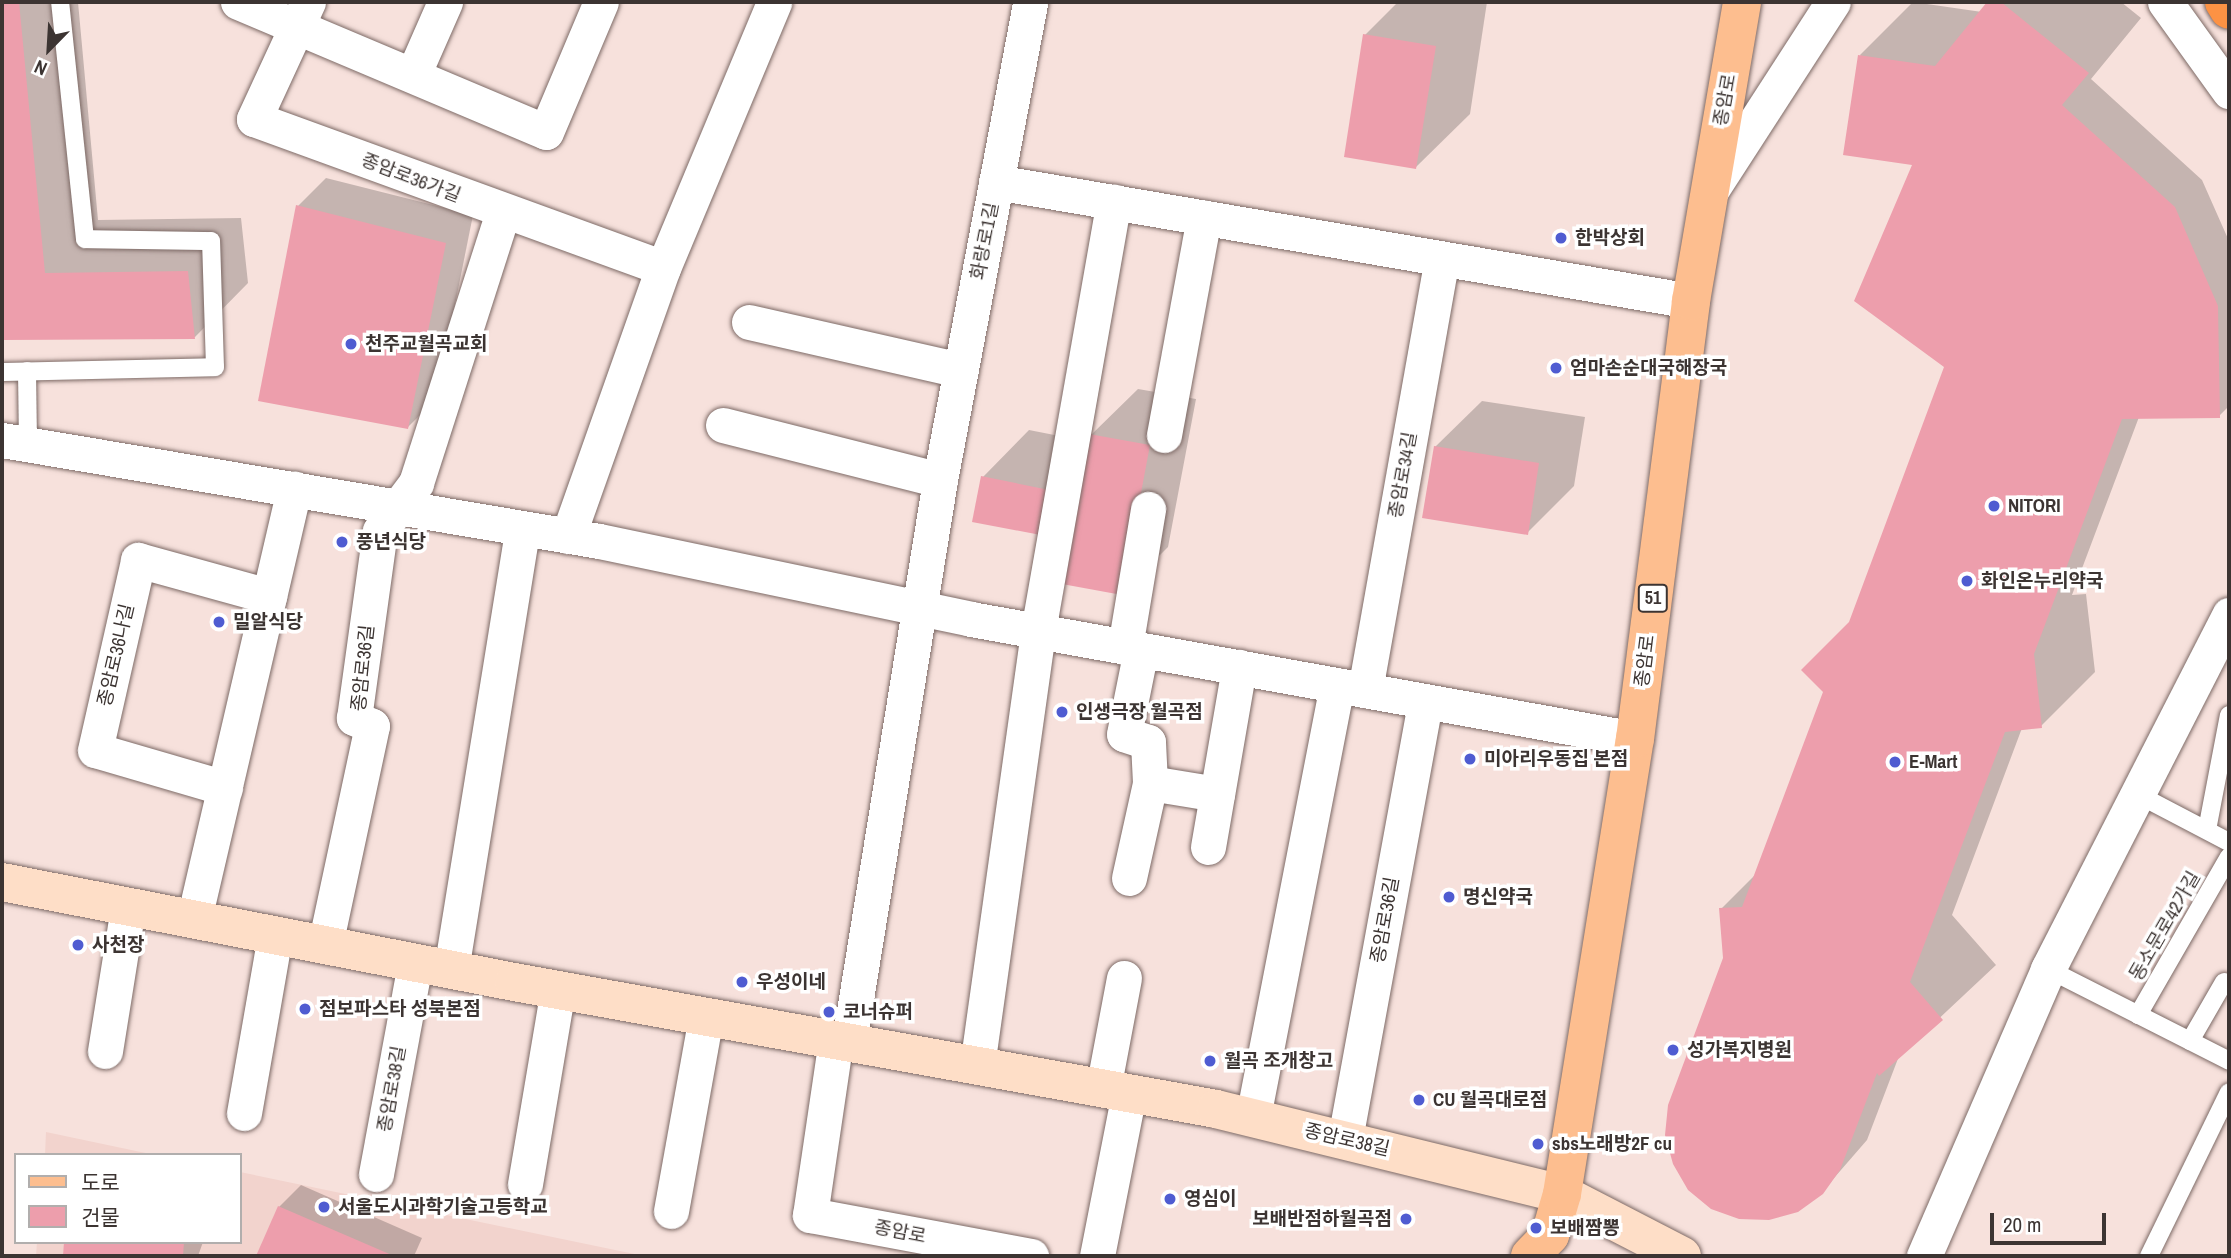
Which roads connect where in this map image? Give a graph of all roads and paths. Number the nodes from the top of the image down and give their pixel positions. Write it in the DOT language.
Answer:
graph roads {
  1 [pos="60,2"];
  2 [pos="238,2"];
  3 [pos="445,2"];
  4 [pos="601,2"];
  5 [pos="774,2"];
  6 [pos="1030,2"];
  7 [pos="1742,2"];
  8 [pos="1833,2"];
  9 [pos="2165,2"];
  10 [pos="2224,2"];
  11 [pos="2229,10"];
  12 [pos="302,15"];
  13 [pos="413,75"];
  14 [pos="2229,91"];
  15 [pos="996,182"];
  16 [pos="1710,192"];
  17 [pos="1114,202"];
  18 [pos="503,212"];
  19 [pos="1205,218"];
  20 [pos="1442,259"];
  21 [pos="663,268"];
  22 [pos="1691,301"];
  23 [pos="748,322"];
  24 [pos="961,370"];
  25 [pos="27,371"];
  26 [pos="2,372"];
  27 [pos="723,425"];
  28 [pos="1164,435"];
  29 [pos="15,442"];
  30 [pos="940,480"];
  31 [pos="294,488"];
  32 [pos="396,508"];
  33 [pos="1148,509"];
  34 [pos="522,530"];
  35 [pos="568,536"];
  36 [pos="269,596"];
  37 [pos="922,608"];
  38 [pos="2229,615"];
  39 [pos="1038,631"];
  40 [pos="1133,648"];
  41 [pos="1239,667"];
  42 [pos="1351,687"];
  43 [pos="1425,701"];
  44 [pos="2229,715"];
  45 [pos="1634,739"];
  46 [pos="1150,783"];
  47 [pos="225,788"];
  48 [pos="1217,794"];
  49 [pos="2137,794"];
  50 [pos="2207,830"];
  51 [pos="2229,842"];
  52 [pos="1208,847"];
  53 [pos="2229,857"];
  54 [pos="1129,878"];
  55 [pos="2,882"];
  56 [pos="128,907"];
  57 [pos="194,919"];
  58 [pos="275,935"];
  59 [pos="325,945"];
  60 [pos="433,966"];
  61 [pos="2048,968"];
  62 [pos="1124,978"];
  63 [pos="2224,982"];
  64 [pos="558,989"];
  65 [pos="2138,1015"];
  66 [pos="706,1016"];
  67 [pos="843,1041"];
  68 [pos="2190,1041"];
  69 [pos="106,1051"];
  70 [pos="2229,1061"];
  71 [pos="977,1066"];
  72 [pos="1116,1091"];
  73 [pos="2229,1092"];
  74 [pos="244,1113"];
  75 [pos="1253,1117"];
  76 [pos="1345,1139"];
  77 [pos="376,1174"];
  78 [pos="525,1184"];
  79 [pos="1562,1194"];
  80 [pos="671,1211"];
  81 [pos="1547,1249"];
  82 [pos="1031,1256"];
  83 [pos="1097,1256"];
  84 [pos="1682,1256"];
  85 [pos="1924,1256"];
  86 [pos="2149,1256"];
  1 -- 25 [label="lane"];
  2 -- 12 [label="street"];
  3 -- 13 [label="street"];
  4 -- 13 [label="street"];
  5 -- 21 [label="street"];
  6 -- 15 [label="street, 화랑로1길"];
  7 -- 16 [label="main road, 종암로 / 51"];
  8 -- 16 [label="street"];
  9 -- 14 [label="street"];
  10 -- 11 [label="highway"];
  12 -- 13 [label="street"];
  12 -- 18 [label="street, 종암로36가길"];
  15 -- 17 [label="street"];
  15 -- 24 [label="street, 화랑로1길"];
  16 -- 22 [label="main road, 종암로 / 51"];
  17 -- 19 [label="street"];
  17 -- 39 [label="street"];
  18 -- 21 [label="street, 종암로36가길"];
  18 -- 32 [label="street, 종암로36길"];
  19 -- 20 [label="street"];
  19 -- 28 [label="street"];
  20 -- 22 [label="street"];
  20 -- 42 [label="street, 종암로34길"];
  21 -- 35 [label="street"];
  22 -- 45 [label="main road, 종암로 / 51"];
  23 -- 24 [label="street"];
  24 -- 30 [label="street, 화랑로1길"];
  25 -- 26 [label="lane"];
  25 -- 29 [label="lane"];
  27 -- 30 [label="street"];
  29 -- 31 [label="street"];
  30 -- 37 [label="street, 화랑로1길"];
  31 -- 32 [label="street"];
  31 -- 36 [label="street"];
  32 -- 34 [label="street"];
  32 -- 59 [label="street, 종암로36길"];
  33 -- 40 [label="street"];
  34 -- 35 [label="street"];
  34 -- 60 [label="street"];
  35 -- 37 [label="street"];
  36 -- 47 [label="street"];
  36 -- 47 [label="street, 종암로36나길"];
  37 -- 39 [label="street"];
  37 -- 67 [label="street"];
  38 -- 49 [label="street"];
  39 -- 40 [label="street"];
  39 -- 71 [label="street"];
  40 -- 41 [label="street"];
  40 -- 46 [label="street"];
  41 -- 42 [label="street"];
  41 -- 48 [label="street"];
  42 -- 43 [label="street"];
  42 -- 75 [label="street"];
  43 -- 45 [label="street"];
  43 -- 76 [label="street, 종암로36길"];
  44 -- 50 [label="lane"];
  45 -- 79 [label="main road, 종암로 / 51"];
  46 -- 48 [label="street"];
  46 -- 54 [label="street"];
  47 -- 57 [label="street"];
  48 -- 52 [label="street"];
  49 -- 50 [label="lane"];
  49 -- 61 [label="street"];
  50 -- 51 [label="lane"];
  53 -- 65 [label="lane, 동소문로42가길"];
  55 -- 56 [label="street, 종암로38길"];
  56 -- 57 [label="street, 종암로38길"];
  56 -- 69 [label="street"];
  57 -- 58 [label="street, 종암로38길"];
  58 -- 59 [label="street, 종암로38길"];
  58 -- 74 [label="street"];
  59 -- 60 [label="street, 종암로38길"];
  60 -- 64 [label="street, 종암로38길"];
  60 -- 77 [label="street, 종암로38길"];
  61 -- 65 [label="lane"];
  61 -- 85 [label="street"];
  62 -- 72 [label="street"];
  63 -- 68 [label="lane"];
  64 -- 66 [label="street, 종암로38길"];
  64 -- 78 [label="street"];
  65 -- 68 [label="lane"];
  66 -- 67 [label="street, 종암로38길"];
  66 -- 80 [label="street"];
  67 -- 71 [label="street, 종암로38길"];
  67 -- 82 [label="street, 종암로"];
  68 -- 70 [label="lane"];
  71 -- 72 [label="street, 종암로38길"];
  72 -- 75 [label="street, 종암로38길"];
  72 -- 83 [label="street"];
  73 -- 86 [label="lane"];
  75 -- 76 [label="street, 종암로38길"];
  76 -- 79 [label="street, 종암로38길"];
  79 -- 81 [label="main road, 종암로 / 51"];
  79 -- 84 [label="street, 종암로38길"];
}
